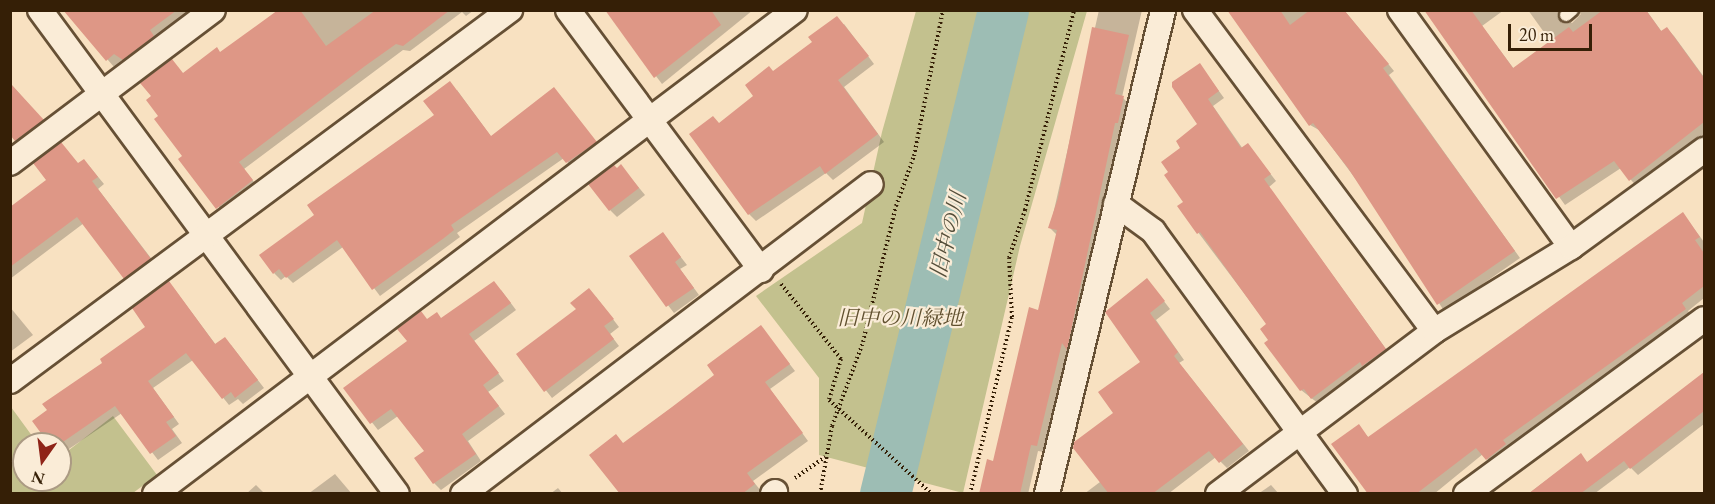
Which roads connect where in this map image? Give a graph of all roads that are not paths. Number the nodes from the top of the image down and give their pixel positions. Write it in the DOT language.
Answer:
graph roads {
  1 [pos="40,10"];
  2 [pos="213,10"];
  3 [pos="510,10"];
  4 [pos="568,10"];
  5 [pos="795,10"];
  6 [pos="1163,10"];
  7 [pos="1195,10"];
  8 [pos="1400,10"];
  9 [pos="102,95"];
  10 [pos="650,119"];
  11 [pos="1704,150"];
  12 [pos="10,163"];
  13 [pos="871,184"];
  14 [pos="1116,204"];
  15 [pos="206,236"];
  16 [pos="1571,247"];
  17 [pos="770,276"];
  18 [pos="1704,319"];
  19 [pos="1434,331"];
  20 [pos="310,376"];
  21 [pos="10,381"];
  22 [pos="1299,430"];
  23 [pos="155,494"];
  24 [pos="397,494"];
  25 [pos="463,494"];
  26 [pos="1047,494"];
  27 [pos="1218,494"];
  28 [pos="1345,494"];
  29 [pos="1466,494"];
  1 -- 9 [label="street"];
  2 -- 9 [label="street"];
  3 -- 15 [label="street"];
  4 -- 10 [label="street"];
  5 -- 10 [label="street"];
  6 -- 14 [label="street"];
  7 -- 19 [label="street"];
  8 -- 16 [label="street"];
  9 -- 12 [label="street"];
  9 -- 15 [label="street"];
  10 -- 17 [label="street"];
  10 -- 20 [label="street"];
  11 -- 16 [label="street"];
  13 -- 17 [label="street"];
  14 -- 22 [label="street"];
  14 -- 26 [label="street"];
  15 -- 20 [label="street"];
  15 -- 21 [label="street"];
  16 -- 19 [label="street"];
  17 -- 25 [label="street"];
  18 -- 29 [label="street"];
  19 -- 22 [label="street"];
  20 -- 23 [label="street"];
  20 -- 24 [label="street"];
  22 -- 27 [label="street"];
  22 -- 28 [label="street"];
}
